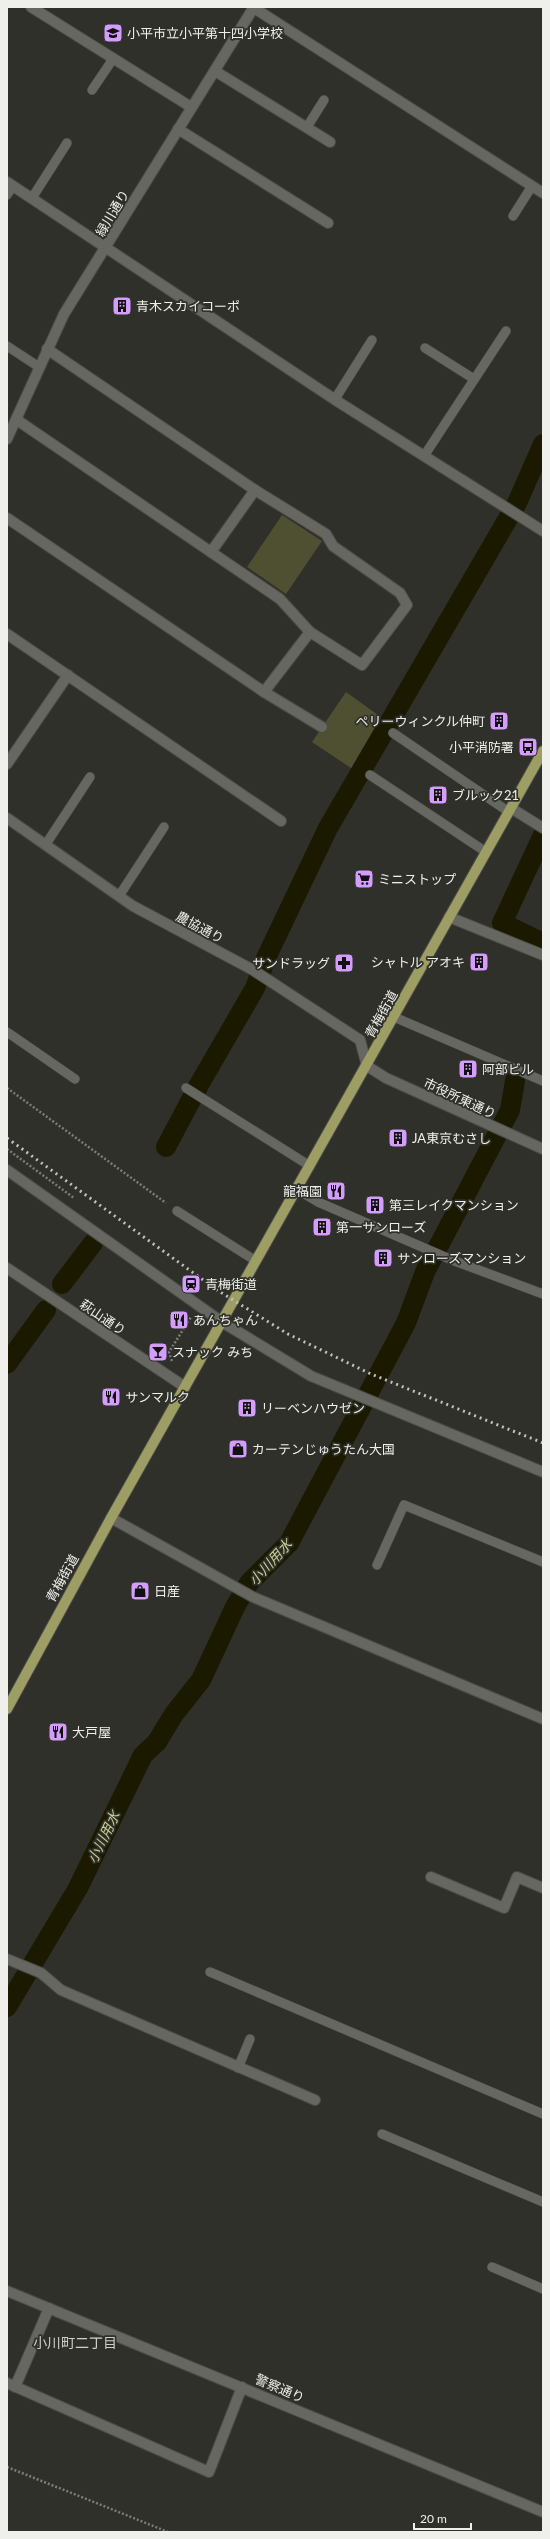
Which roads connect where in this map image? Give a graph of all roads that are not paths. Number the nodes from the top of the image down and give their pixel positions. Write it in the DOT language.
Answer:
graph roads {
  1 [pos="31,7"];
  2 [pos="254,7"];
  3 [pos="113,58"];
  4 [pos="215,71"];
  5 [pos="92,90"];
  6 [pos="324,100"];
  7 [pos="191,107"];
  8 [pos="307,127"];
  9 [pos="178,129"];
  10 [pos="330,142"];
  11 [pos="67,143"];
  12 [pos="10,184"];
  13 [pos="532,186"];
  14 [pos="543,193"];
  15 [pos="7,195"];
  16 [pos="32,198"];
  17 [pos="513,216"];
  18 [pos="328,223"];
  19 [pos="107,248"];
  20 [pos="506,331"];
  21 [pos="372,340"];
  22 [pos="7,346"];
  23 [pos="426,348"];
  24 [pos="48,349"];
  25 [pos="39,367"];
  26 [pos="474,379"];
  27 [pos="335,399"];
  28 [pos="17,420"];
  29 [pos="7,439"];
  30 [pos="424,456"];
  31 [pos="255,490"];
  32 [pos="7,518"];
  33 [pos="543,531"];
  34 [pos="211,552"];
  35 [pos="310,632"];
  36 [pos="7,634"];
  37 [pos="68,675"];
  38 [pos="264,692"];
  39 [pos="322,727"];
  40 [pos="393,733"];
  41 [pos="543,751"];
  42 [pos="7,764"];
  43 [pos="370,775"];
  44 [pos="90,777"];
  45 [pos="510,810"];
  46 [pos="7,818"];
  47 [pos="281,821"];
  48 [pos="164,827"];
  49 [pos="543,828"];
  50 [pos="46,844"];
  51 [pos="486,852"];
  52 [pos="119,896"];
  53 [pos="449,917"];
  54 [pos="543,955"];
  55 [pos="394,1018"];
  56 [pos="7,1032"];
  57 [pos="367,1066"];
  58 [pos="75,1079"];
  59 [pos="543,1081"];
  60 [pos="186,1088"];
  61 [pos="543,1149"];
  62 [pos="310,1166"];
  63 [pos="7,1170"];
  64 [pos="296,1189"];
  65 [pos="177,1211"];
  66 [pos="256,1261"];
  67 [pos="7,1268"];
  68 [pos="543,1294"];
  69 [pos="222,1322"];
  70 [pos="185,1387"];
  71 [pos="543,1472"];
  72 [pos="111,1518"];
  73 [pos="543,1562"];
  74 [pos="377,1564"];
  75 [pos="7,1709"];
  76 [pos="543,1719"];
  77 [pos="431,1876"];
  78 [pos="543,1888"];
  79 [pos="7,1959"];
  80 [pos="210,1972"];
  81 [pos="250,2039"];
  82 [pos="238,2068"];
  83 [pos="315,2100"];
  84 [pos="543,2114"];
  85 [pos="382,2134"];
  86 [pos="543,2202"];
  87 [pos="492,2267"];
  88 [pos="543,2289"];
  89 [pos="7,2291"];
  90 [pos="49,2308"];
  91 [pos="11,2385"];
  92 [pos="242,2387"];
  93 [pos="543,2512"];
  1 -- 3 [label="street"];
  2 -- 4 [label="street, 緑川通り"];
  2 -- 13 [label="street"];
  3 -- 5 [label="lane"];
  3 -- 7 [label="street"];
  4 -- 7 [label="street, 緑川通り"];
  4 -- 8 [label="street"];
  6 -- 8 [label="lane"];
  7 -- 9 [label="street, 緑川通り"];
  8 -- 10 [label="street"];
  9 -- 18 [label="street"];
  9 -- 19 [label="street, 緑川通り"];
  11 -- 16 [label="lane"];
  12 -- 15 [label="lane"];
  12 -- 16 [label="street"];
  13 -- 14 [label="street"];
  13 -- 17 [label="lane"];
  16 -- 19 [label="street"];
  19 -- 24 [label="street, 緑川通り"];
  19 -- 27 [label="street"];
  20 -- 26 [label="lane"];
  21 -- 27 [label="lane"];
  22 -- 25 [label="lane"];
  23 -- 26 [label="lane"];
  24 -- 25 [label="street, 緑川通り"];
  24 -- 31 [label="street"];
  25 -- 28 [label="street, 緑川通り"];
  26 -- 30 [label="lane"];
  27 -- 30 [label="street"];
  28 -- 29 [label="street, 緑川通り"];
  28 -- 34 [label="street"];
  30 -- 33 [label="street"];
  31 -- 34 [label="street"];
  31 -- 35 [label="street"];
  32 -- 38 [label="street"];
  34 -- 35 [label="street"];
  35 -- 38 [label="street"];
  36 -- 37 [label="street"];
  37 -- 42 [label="street"];
  37 -- 47 [label="street"];
  38 -- 39 [label="street"];
  40 -- 45 [label="lane"];
  41 -- 45 [label="main road, 青梅街道"];
  43 -- 51 [label="lane"];
  44 -- 50 [label="lane"];
  45 -- 49 [label="street"];
  45 -- 51 [label="main road, 青梅街道"];
  46 -- 50 [label="street, 農協通り"];
  48 -- 52 [label="lane"];
  50 -- 52 [label="street, 農協通り"];
  51 -- 53 [label="main road, 青梅街道"];
  52 -- 57 [label="street, 農協通り"];
  53 -- 54 [label="street"];
  53 -- 55 [label="main road, 青梅街道"];
  55 -- 57 [label="main road, 青梅街道"];
  55 -- 59 [label="lane"];
  56 -- 58 [label="lane"];
  57 -- 61 [label="street, 市役所東通り"];
  57 -- 62 [label="main road, 青梅街道"];
  60 -- 62 [label="lane"];
  62 -- 64 [label="main road, 青梅街道"];
  63 -- 69 [label="street"];
  64 -- 66 [label="main road, 青梅街道"];
  64 -- 68 [label="lane"];
  65 -- 66 [label="lane"];
  66 -- 69 [label="main road, 青梅街道"];
  67 -- 70 [label="street, 萩山通り"];
  69 -- 70 [label="main road, 青梅街道"];
  69 -- 71 [label="street"];
  70 -- 72 [label="main road, 青梅街道"];
  72 -- 75 [label="main road, 青梅街道"];
  72 -- 76 [label="street"];
  73 -- 74 [label="lane"];
  77 -- 78 [label="street"];
  79 -- 82 [label="street"];
  80 -- 84 [label="lane"];
  81 -- 82 [label="lane"];
  82 -- 83 [label="street"];
  85 -- 86 [label="lane"];
  87 -- 88 [label="lane"];
  89 -- 90 [label="street, 警察通り"];
  90 -- 91 [label="street"];
  90 -- 92 [label="street, 警察通り"];
  91 -- 92 [label="street"];
  92 -- 93 [label="street, 警察通り"];
}
